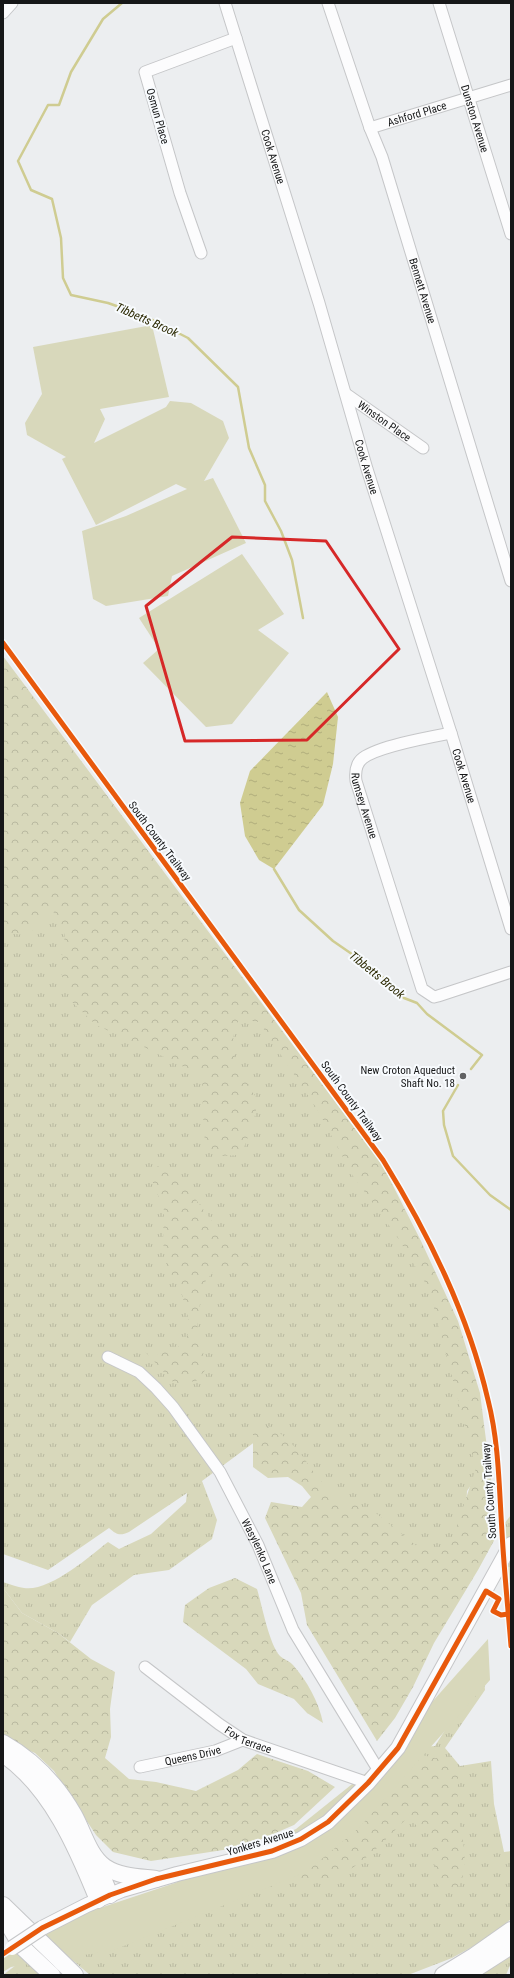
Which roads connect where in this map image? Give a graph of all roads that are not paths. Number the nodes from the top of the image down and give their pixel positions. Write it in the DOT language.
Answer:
graph roads {
  1 [pos="12,3"];
  2 [pos="225,3"];
  3 [pos="328,3"];
  4 [pos="439,3"];
  5 [pos="3,13"];
  6 [pos="236,38"];
  7 [pos="511,85"];
  8 [pos="470,99"];
  9 [pos="370,128"];
  10 [pos="511,234"];
  11 [pos="200,253"];
  12 [pos="346,394"];
  13 [pos="423,448"];
  14 [pos="511,582"];
  15 [pos="451,733"];
  16 [pos="511,929"];
  17 [pos="511,972"];
  18 [pos="108,1357"];
  19 [pos="511,1544"];
  20 [pos="144,1667"];
  21 [pos="244,1740"];
  22 [pos="3,1743"];
  23 [pos="3,1754"];
  24 [pos="140,1768"];
  25 [pos="379,1771"];
  26 [pos="368,1783"];
  27 [pos="89,1845"];
  28 [pos="156,1879"];
  29 [pos="3,1895"];
  30 [pos="104,1898"];
  31 [pos="3,1905"];
  32 [pos="11,1922"];
  33 [pos="511,1930"];
  34 [pos="511,1946"];
  35 [pos="8,1951"];
  36 [pos="58,1971"];
  37 [pos="443,1974"];
  38 [pos="75,1975"];
  39 [pos="82,1975"];
  40 [pos="466,1975"];
  1 -- 5 [label="street"];
  2 -- 6 [label="street, Cook Avenue"];
  3 -- 9 [label="street, Bennett Avenue"];
  4 -- 8 [label="street, Dunston Avenue"];
  6 -- 11 [label="street, Osmun Place"];
  6 -- 12 [label="street, Cook Avenue"];
  7 -- 8 [label="street, Ashford Place"];
  8 -- 9 [label="street, Ashford Place"];
  8 -- 10 [label="street, Dunston Avenue"];
  9 -- 14 [label="street, Bennett Avenue"];
  12 -- 13 [label="street, Winston Place"];
  12 -- 15 [label="street, Cook Avenue"];
  15 -- 16 [label="street, Cook Avenue"];
  15 -- 17 [label="street, Rumsey Avenue"];
  18 -- 25 [label="street, Wasylenko Lane"];
  19 -- 25 [label="main road, Yonkers Avenue"];
  20 -- 21 [label="street, Fox Terrace"];
  21 -- 24 [label="street, Queens Drive"];
  21 -- 26 [label="street, Fox Terrace"];
  22 -- 27 [label="highway"];
  23 -- 30 [label="highway"];
  25 -- 26 [label="main road, Yonkers Avenue"];
  26 -- 28 [label="main road, Yonkers Avenue"];
  27 -- 28 [label="highway"];
  27 -- 30 [label="highway"];
  28 -- 30 [label="main road, Yonkers Avenue"];
  29 -- 32 [label="highway"];
  30 -- 35 [label="main road, Yonkers Avenue, bridge"];
  31 -- 32 [label="highway"];
  32 -- 36 [label="highway"];
  33 -- 37 [label="highway"];
  34 -- 40 [label="highway"];
  36 -- 38 [label="highway"];
  36 -- 39 [label="highway"];
}
